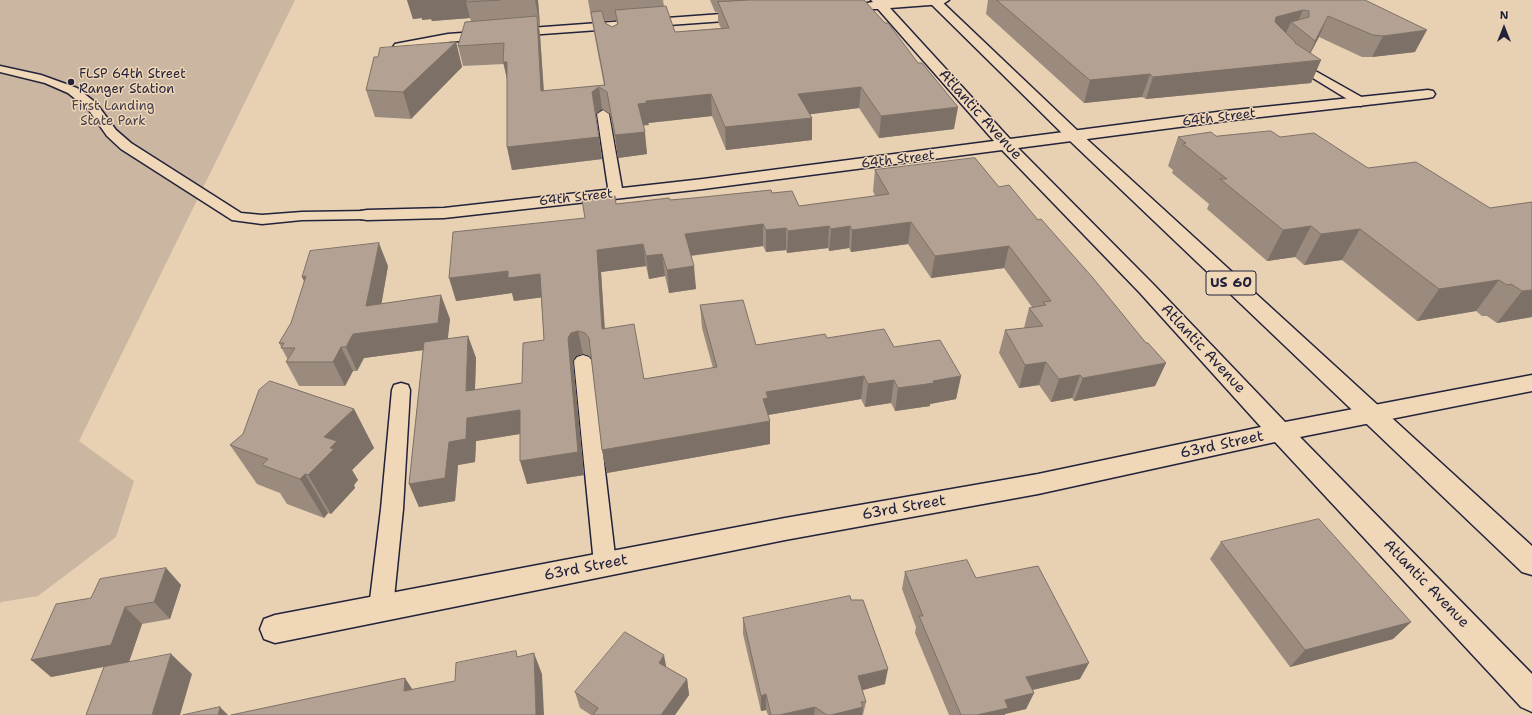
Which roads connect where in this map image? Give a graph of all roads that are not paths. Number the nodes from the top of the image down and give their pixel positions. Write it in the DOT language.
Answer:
graph roads {
  1 [pos="936,0"];
  2 [pos="872,4"];
  3 [pos="763,14"];
  4 [pos="400,47"];
  5 [pos="1287,57"];
  6 [pos="0,69"];
  7 [pos="1428,94"];
  8 [pos="1361,102"];
  9 [pos="603,114"];
  10 [pos="1074,136"];
  11 [pos="1007,146"];
  12 [pos="616,194"];
  13 [pos="367,215"];
  14 [pos="583,360"];
  15 [pos="1532,383"];
  16 [pos="401,390"];
  17 [pos="1373,415"];
  18 [pos="1280,432"];
  19 [pos="1532,563"];
  20 [pos="605,564"];
  21 [pos="381,608"];
  22 [pos="275,629"];
  23 [pos="1532,696"];
  1 -- 2 [label="main road"];
  1 -- 10 [label="main road, US 60"];
  2 -- 11 [label="main road, Atlantic Avenue"];
  3 -- 4 [label="main road"];
  5 -- 8 [label="lane"];
  6 -- 13 [label="lane"];
  7 -- 8 [label="main road, 64th Street"];
  8 -- 10 [label="main road, 64th Street"];
  9 -- 12 [label="lane"];
  10 -- 11 [label="main road, 64th Street"];
  10 -- 17 [label="main road, US 60"];
  11 -- 12 [label="main road, 64th Street"];
  11 -- 18 [label="main road, Atlantic Avenue"];
  12 -- 13 [label="main road, 64th Street"];
  14 -- 20 [label="lane"];
  15 -- 17 [label="main road, 63rd Street"];
  16 -- 21 [label="lane"];
  17 -- 18 [label="main road, 63rd Street"];
  17 -- 19 [label="main road, US 60"];
  18 -- 20 [label="main road, 63rd Street"];
  18 -- 23 [label="main road, Atlantic Avenue"];
  20 -- 21 [label="main road, 63rd Street"];
  21 -- 22 [label="main road, 63rd Street"];
}
